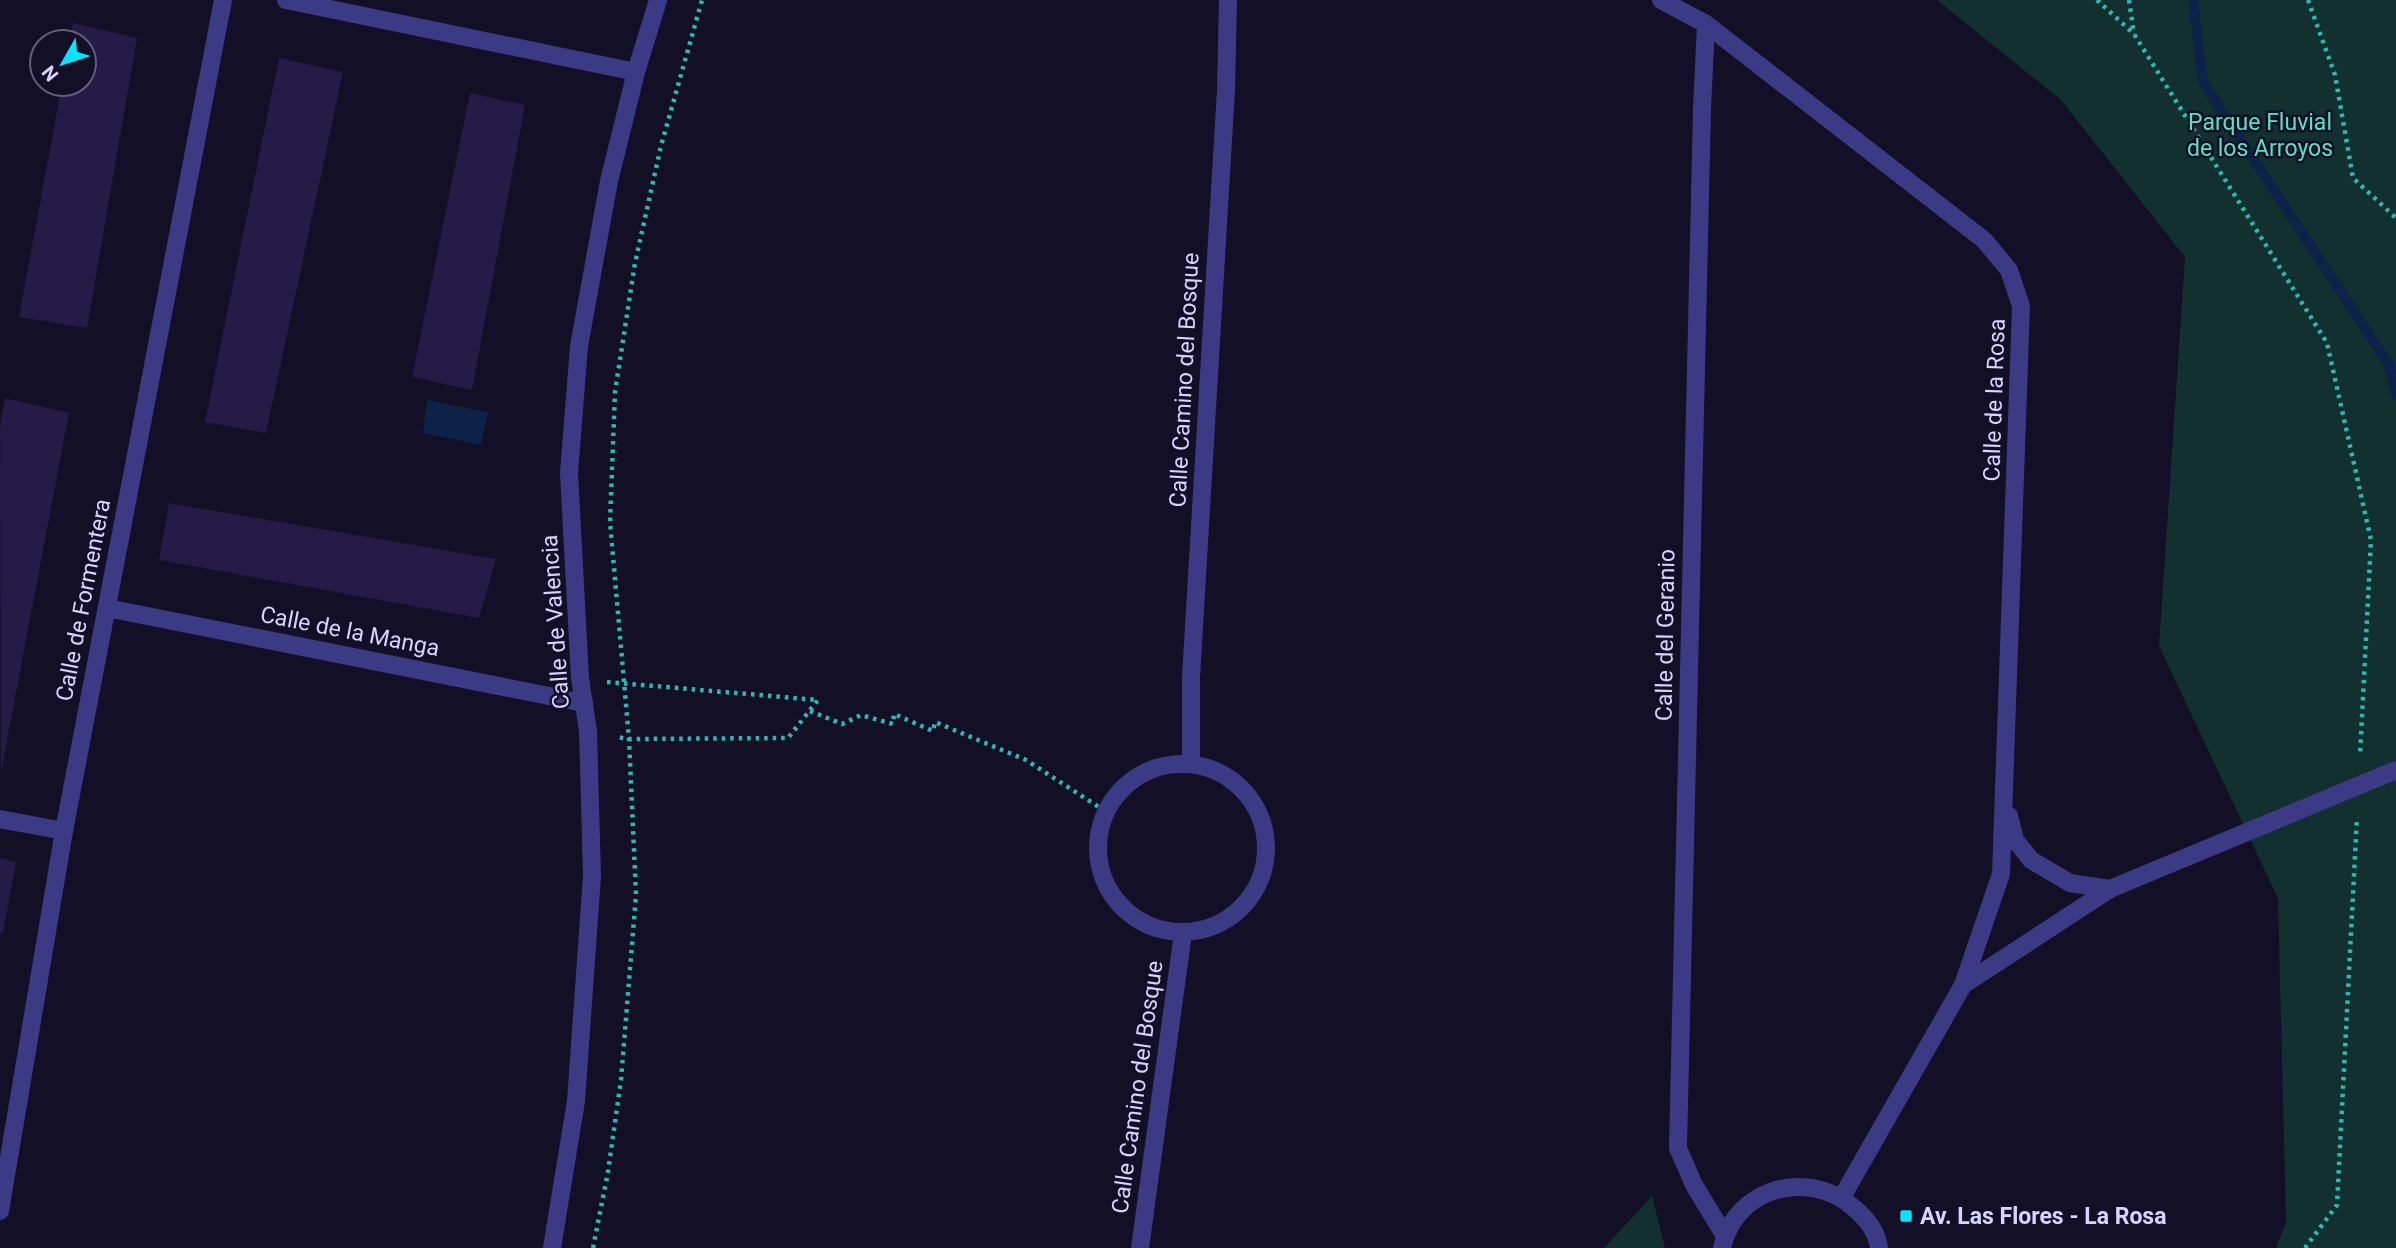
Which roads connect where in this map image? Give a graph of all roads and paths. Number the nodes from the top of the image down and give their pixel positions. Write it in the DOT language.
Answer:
graph roads {
  1 [pos="223,0"];
  2 [pos="286,0"];
  3 [pos="658,0"];
  4 [pos="702,0"];
  5 [pos="1228,0"];
  6 [pos="1661,0"];
  7 [pos="2097,0"];
  8 [pos="2129,0"];
  9 [pos="2308,0"];
  10 [pos="1706,24"];
  11 [pos="2134,34"];
  12 [pos="636,72"];
  13 [pos="2396,218"];
  14 [pos="107,608"];
  15 [pos="580,678"];
  16 [pos="625,684"];
  17 [pos="584,703"];
  18 [pos="810,711"];
  19 [pos="588,731"];
  20 [pos="629,739"];
  21 [pos="2359,762"];
  22 [pos="1191,763"];
  23 [pos="2396,770"];
  24 [pos="2004,799"];
  25 [pos="2357,803"];
  26 [pos="1105,811"];
  27 [pos="0,819"];
  28 [pos="64,831"];
  29 [pos="2110,889"];
  30 [pos="1182,933"];
  31 [pos="1963,985"];
  32 [pos="1842,1197"];
  33 [pos="0,1212"];
  34 [pos="1723,1242"];
  35 [pos="552,1248"];
  36 [pos="593,1248"];
  37 [pos="1140,1248"];
  38 [pos="1879,1248"];
  39 [pos="2305,1248"];
  1 -- 14 [label="street, Calle de Formentera"];
  2 -- 12 [label="street"];
  3 -- 12 [label="street, Calle de Valencia"];
  4 -- 16 [label="path"];
  5 -- 22 [label="street, Calle Camino del Bosque"];
  6 -- 10 [label="street"];
  7 -- 11 [label="path"];
  8 -- 11 [label="path"];
  9 -- 13 [label="path"];
  10 -- 24 [label="street, Calle de la Rosa"];
  10 -- 34 [label="street, Calle del Geranio"];
  11 -- 21 [label="path"];
  12 -- 15 [label="street, Calle de Valencia"];
  14 -- 17 [label="street, Calle de la Manga"];
  14 -- 28 [label="street, Calle de Formentera"];
  15 -- 16 [label="path"];
  15 -- 17 [label="street, Calle de Valencia"];
  16 -- 18 [label="path"];
  16 -- 20 [label="path"];
  17 -- 19 [label="street, Calle de Valencia"];
  18 -- 20 [label="path"];
  18 -- 26 [label="path"];
  19 -- 20 [label="path"];
  19 -- 35 [label="street, Calle de Valencia"];
  20 -- 36 [label="path"];
  22 -- 26 [label="street"];
  22 -- 30 [label="street"];
  23 -- 29 [label="street, bridge"];
  24 -- 29 [label="street, Calle de la Rosa"];
  24 -- 31 [label="street, Calle de la Rosa"];
  25 -- 39 [label="path"];
  26 -- 30 [label="street"];
  27 -- 28 [label="street"];
  28 -- 33 [label="street, Calle de Formentera"];
  29 -- 31 [label="street"];
  30 -- 37 [label="street, Calle Camino del Bosque"];
  31 -- 32 [label="street, Calle de la Rosa"];
  32 -- 34 [label="street"];
  32 -- 38 [label="street"];
}
